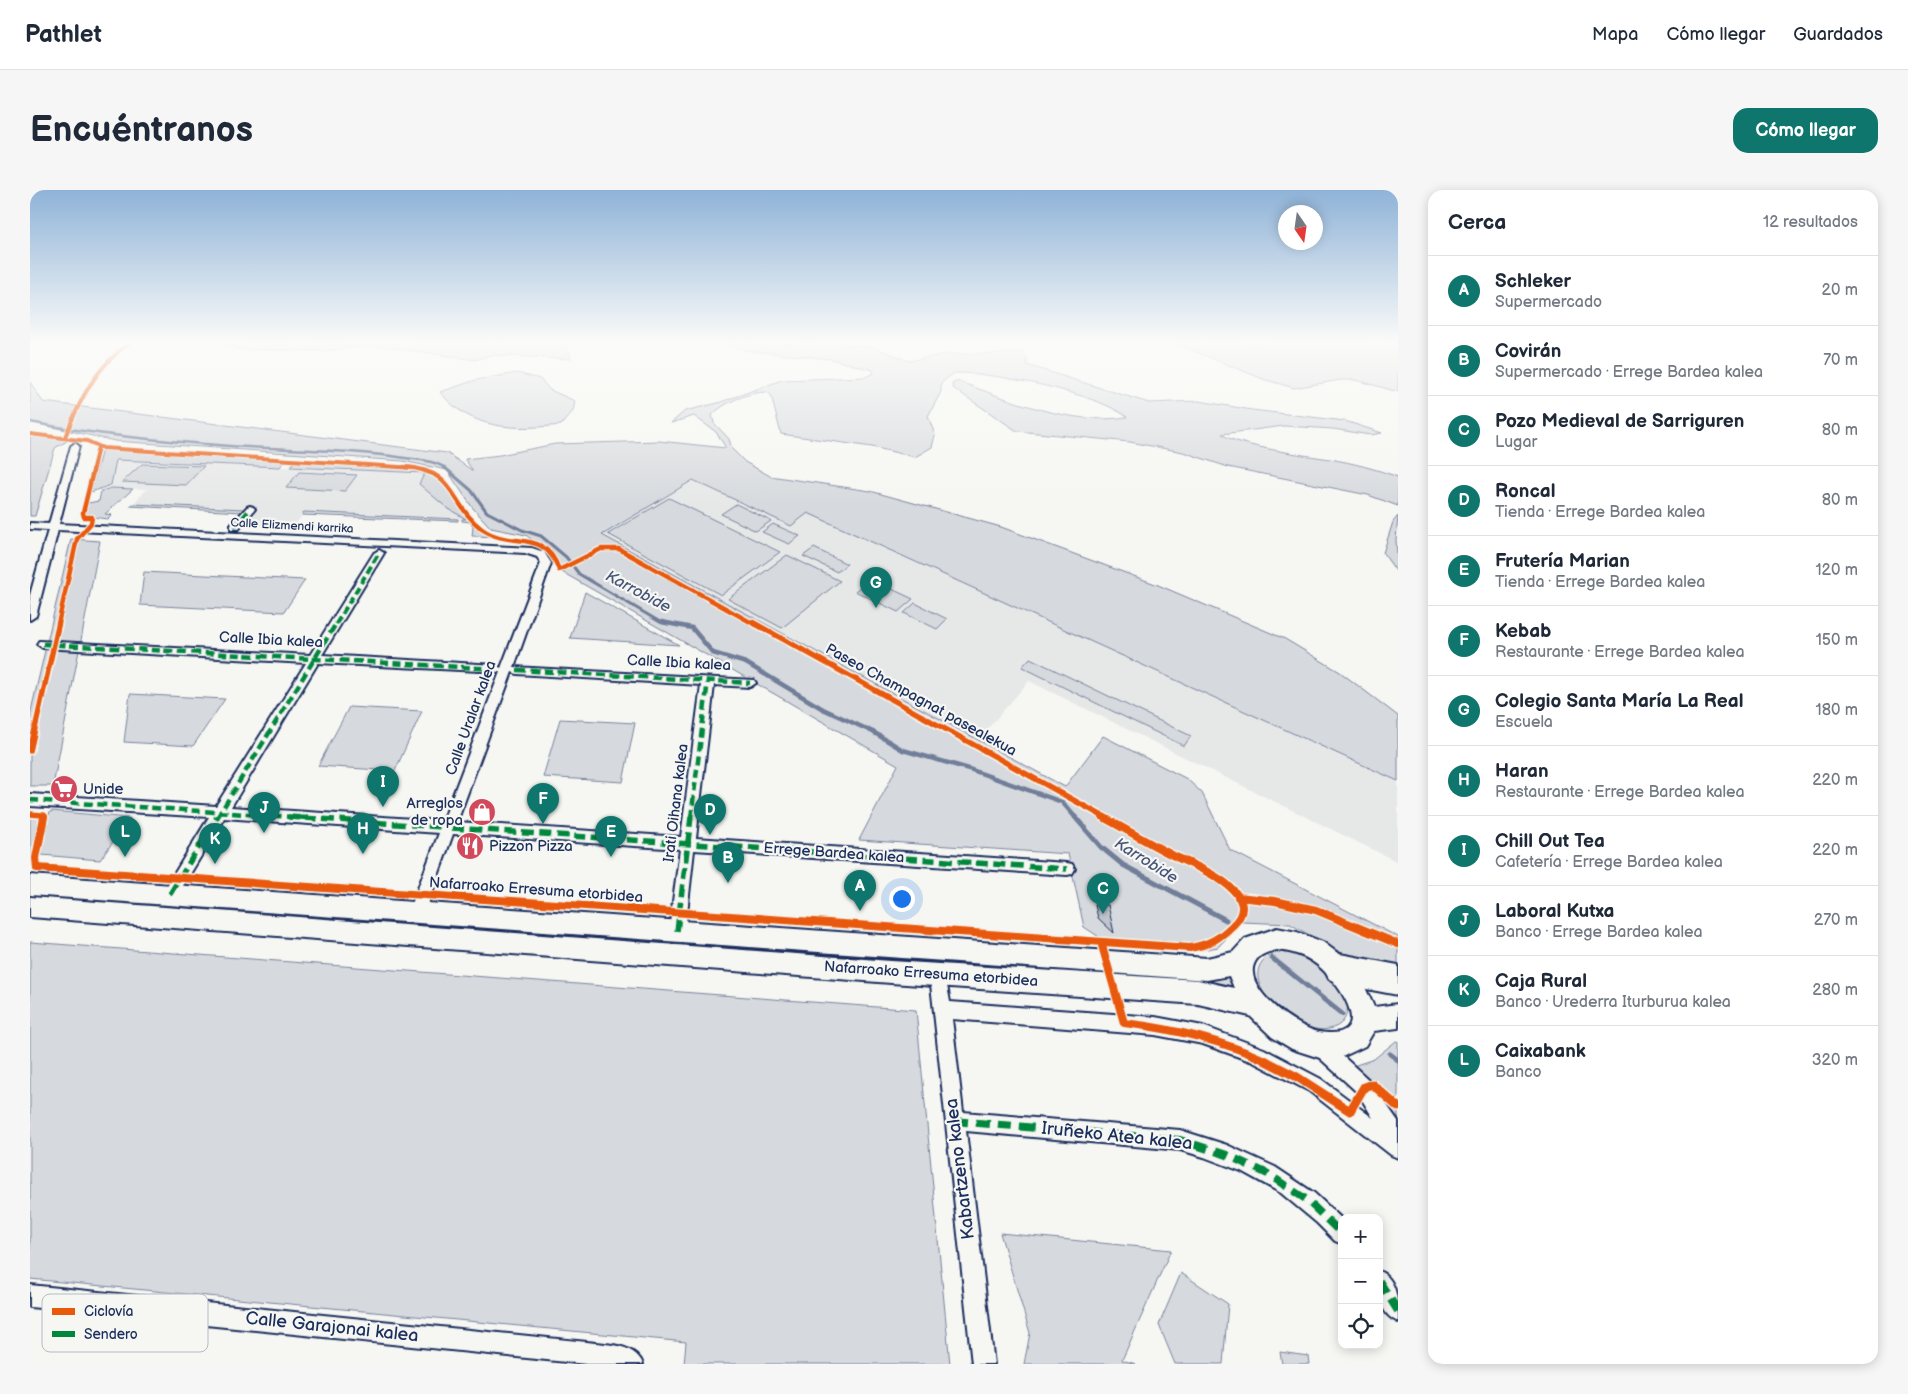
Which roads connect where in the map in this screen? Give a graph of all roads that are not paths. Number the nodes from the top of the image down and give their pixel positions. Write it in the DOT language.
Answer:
graph roads {
  1 [pos="74,446"];
  2 [pos="250,509"];
  3 [pos="30,526"];
  4 [pos="53,527"];
  5 [pos="235,527"];
  6 [pos="379,553"];
  7 [pos="546,563"];
  8 [pos="30,616"];
  9 [pos="44,644"];
  10 [pos="314,659"];
  11 [pos="496,669"];
  12 [pos="517,670"];
  13 [pos="708,680"];
  14 [pos="750,683"];
  15 [pos="30,800"];
  16 [pos="220,812"];
  17 [pos="688,844"];
  18 [pos="1067,869"];
  19 [pos="30,885"];
  20 [pos="170,894"];
  21 [pos="30,906"];
  22 [pos="417,912"];
  23 [pos="677,931"];
  24 [pos="1241,962"];
  25 [pos="938,975"];
  26 [pos="1346,975"];
  27 [pos="1398,980"];
  28 [pos="1398,990"];
  29 [pos="1255,1005"];
  30 [pos="942,1010"];
  31 [pos="1398,1016"];
  32 [pos="1364,1020"];
  33 [pos="1318,1045"];
  34 [pos="954,1121"];
  35 [pos="1398,1138"];
  36 [pos="1398,1148"];
  37 [pos="1338,1230"];
  38 [pos="1383,1287"];
  39 [pos="1398,1311"];
  40 [pos="208,1314"];
  41 [pos="632,1364"];
  42 [pos="983,1364"];
  1 -- 4 [label="street"];
  2 -- 5 [label="street, Calle Elizmendi karrika"];
  3 -- 4 [label="street, Calle Elizmendi karrika"];
  4 -- 7 [label="street, Calle Elizmendi karrika"];
  4 -- 8 [label="street"];
  6 -- 10 [label="street"];
  7 -- 22 [label="street, Calle Uralar kalea"];
  9 -- 10 [label="street, Calle Ibia kalea"];
  10 -- 11 [label="street, Calle Ibia kalea"];
  10 -- 16 [label="street"];
  12 -- 13 [label="street, Calle Ibia kalea"];
  13 -- 14 [label="street, Calle Ibia kalea"];
  13 -- 17 [label="street, Irati Oihana kalea"];
  15 -- 16 [label="street, Errege Bardea kalea"];
  16 -- 17 [label="street, Errege Bardea kalea"];
  16 -- 20 [label="street"];
  17 -- 18 [label="street, Errege Bardea kalea"];
  17 -- 23 [label="street, Irati Oihana kalea"];
  19 -- 20 [label="street, Nafarroako Erresuma etorbidea"];
  20 -- 22 [label="street, Nafarroako Erresuma etorbidea"];
  21 -- 25 [label="street, Nafarroako Erresuma etorbidea"];
  22 -- 23 [label="street, Nafarroako Erresuma etorbidea"];
  23 -- 24 [label="street, Nafarroako Erresuma etorbidea"];
  24 -- 26 [label="street"];
  24 -- 29 [label="street"];
  25 -- 29 [label="street, Nafarroako Erresuma etorbidea"];
  25 -- 30 [label="street, Kabartzeno kalea"];
  26 -- 27 [label="highway"];
  26 -- 28 [label="street"];
  26 -- 32 [label="street"];
  29 -- 33 [label="street"];
  30 -- 34 [label="street, Kabartzeno kalea"];
  30 -- 36 [label="street"];
  31 -- 32 [label="street"];
  32 -- 33 [label="street"];
  33 -- 35 [label="street"];
  34 -- 37 [label="street, Iruñeko Atea kalea"];
  34 -- 42 [label="street, Kabartzeno kalea"];
  38 -- 39 [label="street"];
  40 -- 41 [label="street, Calle Garajonai kalea"];
}
